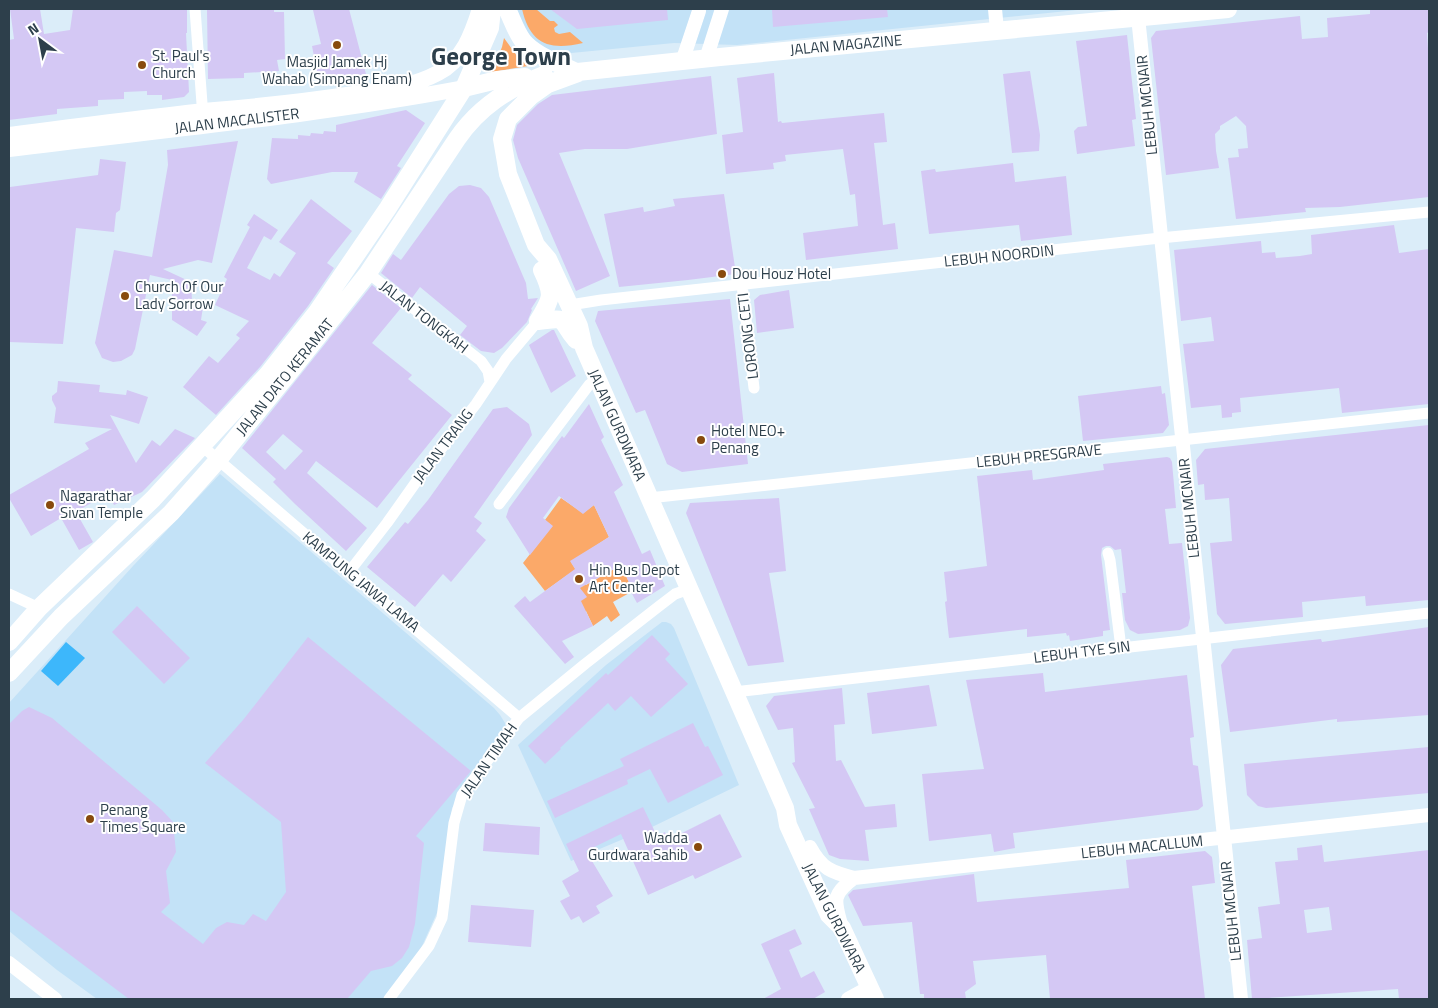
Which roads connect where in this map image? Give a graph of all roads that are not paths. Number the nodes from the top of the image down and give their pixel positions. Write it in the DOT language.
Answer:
graph roads {
  1 [pos="195,9"];
  2 [pos="480,9"];
  3 [pos="492,9"];
  4 [pos="507,9"];
  5 [pos="722,9"];
  6 [pos="995,9"];
  7 [pos="1228,9"];
  8 [pos="699,11"];
  9 [pos="1138,17"];
  10 [pos="996,30"];
  11 [pos="706,59"];
  12 [pos="682,62"];
  13 [pos="578,73"];
  14 [pos="544,75"];
  15 [pos="464,88"];
  16 [pos="203,119"];
  17 [pos="9,135"];
  18 [pos="9,149"];
  19 [pos="1429,212"];
  20 [pos="1160,238"];
  21 [pos="536,246"];
  22 [pos="368,273"];
  23 [pos="742,285"];
  24 [pos="570,306"];
  25 [pos="538,321"];
  26 [pos="584,348"];
  27 [pos="506,359"];
  28 [pos="481,361"];
  29 [pos="597,379"];
  30 [pos="490,382"];
  31 [pos="754,388"];
  32 [pos="1429,414"];
  33 [pos="1182,440"];
  34 [pos="202,446"];
  35 [pos="218,460"];
  36 [pos="649,498"];
  37 [pos="499,504"];
  38 [pos="1108,553"];
  39 [pos="350,572"];
  40 [pos="689,589"];
  41 [pos="9,594"];
  42 [pos="39,608"];
  43 [pos="1429,613"];
  44 [pos="1203,639"];
  45 [pos="9,642"];
  46 [pos="1121,648"];
  47 [pos="9,673"];
  48 [pos="734,692"];
  49 [pos="519,718"];
  50 [pos="785,808"];
  51 [pos="1429,815"];
  52 [pos="1224,838"];
  53 [pos="810,847"];
  54 [pos="854,878"];
  55 [pos="842,928"];
  56 [pos="9,963"];
  57 [pos="873,993"];
  58 [pos="55,999"];
  59 [pos="389,999"];
  60 [pos="848,999"];
  61 [pos="1240,999"];
  1 -- 16 [label="street"];
  2 -- 16 [label="main road, JALAN MACALISTER"];
  3 -- 15 [label="main road, JALAN DATO KERAMAT"];
  4 -- 13 [label="main road"];
  5 -- 11 [label="street"];
  6 -- 10 [label="street"];
  7 -- 9 [label="main road, JALAN MAGAZINE"];
  8 -- 12 [label="street"];
  9 -- 10 [label="main road, JALAN MAGAZINE"];
  9 -- 20 [label="street, LEBUH MCNAIR"];
  10 -- 11 [label="main road, JALAN MAGAZINE"];
  11 -- 12 [label="main road, JALAN MAGAZINE"];
  12 -- 13 [label="main road, JALAN MAGAZINE"];
  13 -- 14 [label="main road, JALAN MAGAZINE"];
  13 -- 21 [label="main road, JALAN GURDWARA"];
  14 -- 15 [label="main road, JALAN MAGAZINE"];
  14 -- 22 [label="main road, JALAN DATO KERAMAT"];
  15 -- 16 [label="main road, JALAN MACALISTER"];
  15 -- 34 [label="main road, JALAN DATO KERAMAT"];
  16 -- 17 [label="main road, JALAN MACALISTER"];
  16 -- 18 [label="main road, JALAN MACALISTER"];
  19 -- 20 [label="street, LEBUH NOORDIN"];
  20 -- 23 [label="street, LEBUH NOORDIN"];
  20 -- 33 [label="street, LEBUH MCNAIR"];
  21 -- 24 [label="main road, JALAN GURDWARA"];
  21 -- 25 [label="main road"];
  22 -- 28 [label="street, JALAN TONGKAH"];
  22 -- 35 [label="main road, JALAN DATO KERAMAT"];
  23 -- 24 [label="street, LEBUH NOORDIN"];
  23 -- 31 [label="street, LORONG CETI"];
  24 -- 26 [label="main road, JALAN GURDWARA"];
  25 -- 26 [label="main road"];
  25 -- 27 [label="street, JALAN TRANG"];
  26 -- 29 [label="main road, JALAN GURDWARA"];
  27 -- 28 [label="street, JALAN TONGKAH"];
  27 -- 30 [label="street, JALAN TRANG"];
  28 -- 30 [label="street, JALAN TONGKAH"];
  29 -- 36 [label="main road, JALAN GURDWARA"];
  29 -- 37 [label="street"];
  30 -- 39 [label="street, JALAN TRANG"];
  32 -- 33 [label="street, LEBUH PRESGRAVE"];
  33 -- 36 [label="street, LEBUH PRESGRAVE"];
  33 -- 44 [label="street, LEBUH MCNAIR"];
  34 -- 35 [label="street, KAMPUNG JAWA LAMA"];
  34 -- 42 [label="main road, JALAN DATO KERAMAT"];
  35 -- 39 [label="street, KAMPUNG JAWA LAMA"];
  35 -- 47 [label="main road, JALAN DATO KERAMAT"];
  36 -- 40 [label="main road, JALAN GURDWARA"];
  38 -- 46 [label="street"];
  39 -- 49 [label="street, KAMPUNG JAWA LAMA"];
  40 -- 48 [label="main road, JALAN GURDWARA"];
  40 -- 49 [label="street, JALAN TIMAH"];
  41 -- 42 [label="street"];
  42 -- 45 [label="main road, JALAN DATO KERAMAT"];
  43 -- 44 [label="street, LEBUH TYE SIN"];
  44 -- 46 [label="street, LEBUH TYE SIN"];
  44 -- 52 [label="street, LEBUH MCNAIR"];
  46 -- 48 [label="street, LEBUH TYE SIN"];
  48 -- 50 [label="main road, JALAN GURDWARA"];
  49 -- 59 [label="street, JALAN TIMAH"];
  50 -- 53 [label="main road, JALAN GURDWARA"];
  50 -- 55 [label="main road, JALAN GURDWARA"];
  51 -- 52 [label="street, LEBUH MACALLUM"];
  52 -- 54 [label="street, LEBUH MACALLUM"];
  52 -- 61 [label="street, LEBUH MCNAIR"];
  53 -- 54 [label="street, LEBUH MACALLUM"];
  54 -- 55 [label="street"];
  55 -- 57 [label="main road, JALAN GURDWARA"];
  56 -- 58 [label="street"];
  57 -- 60 [label="street"];
}
